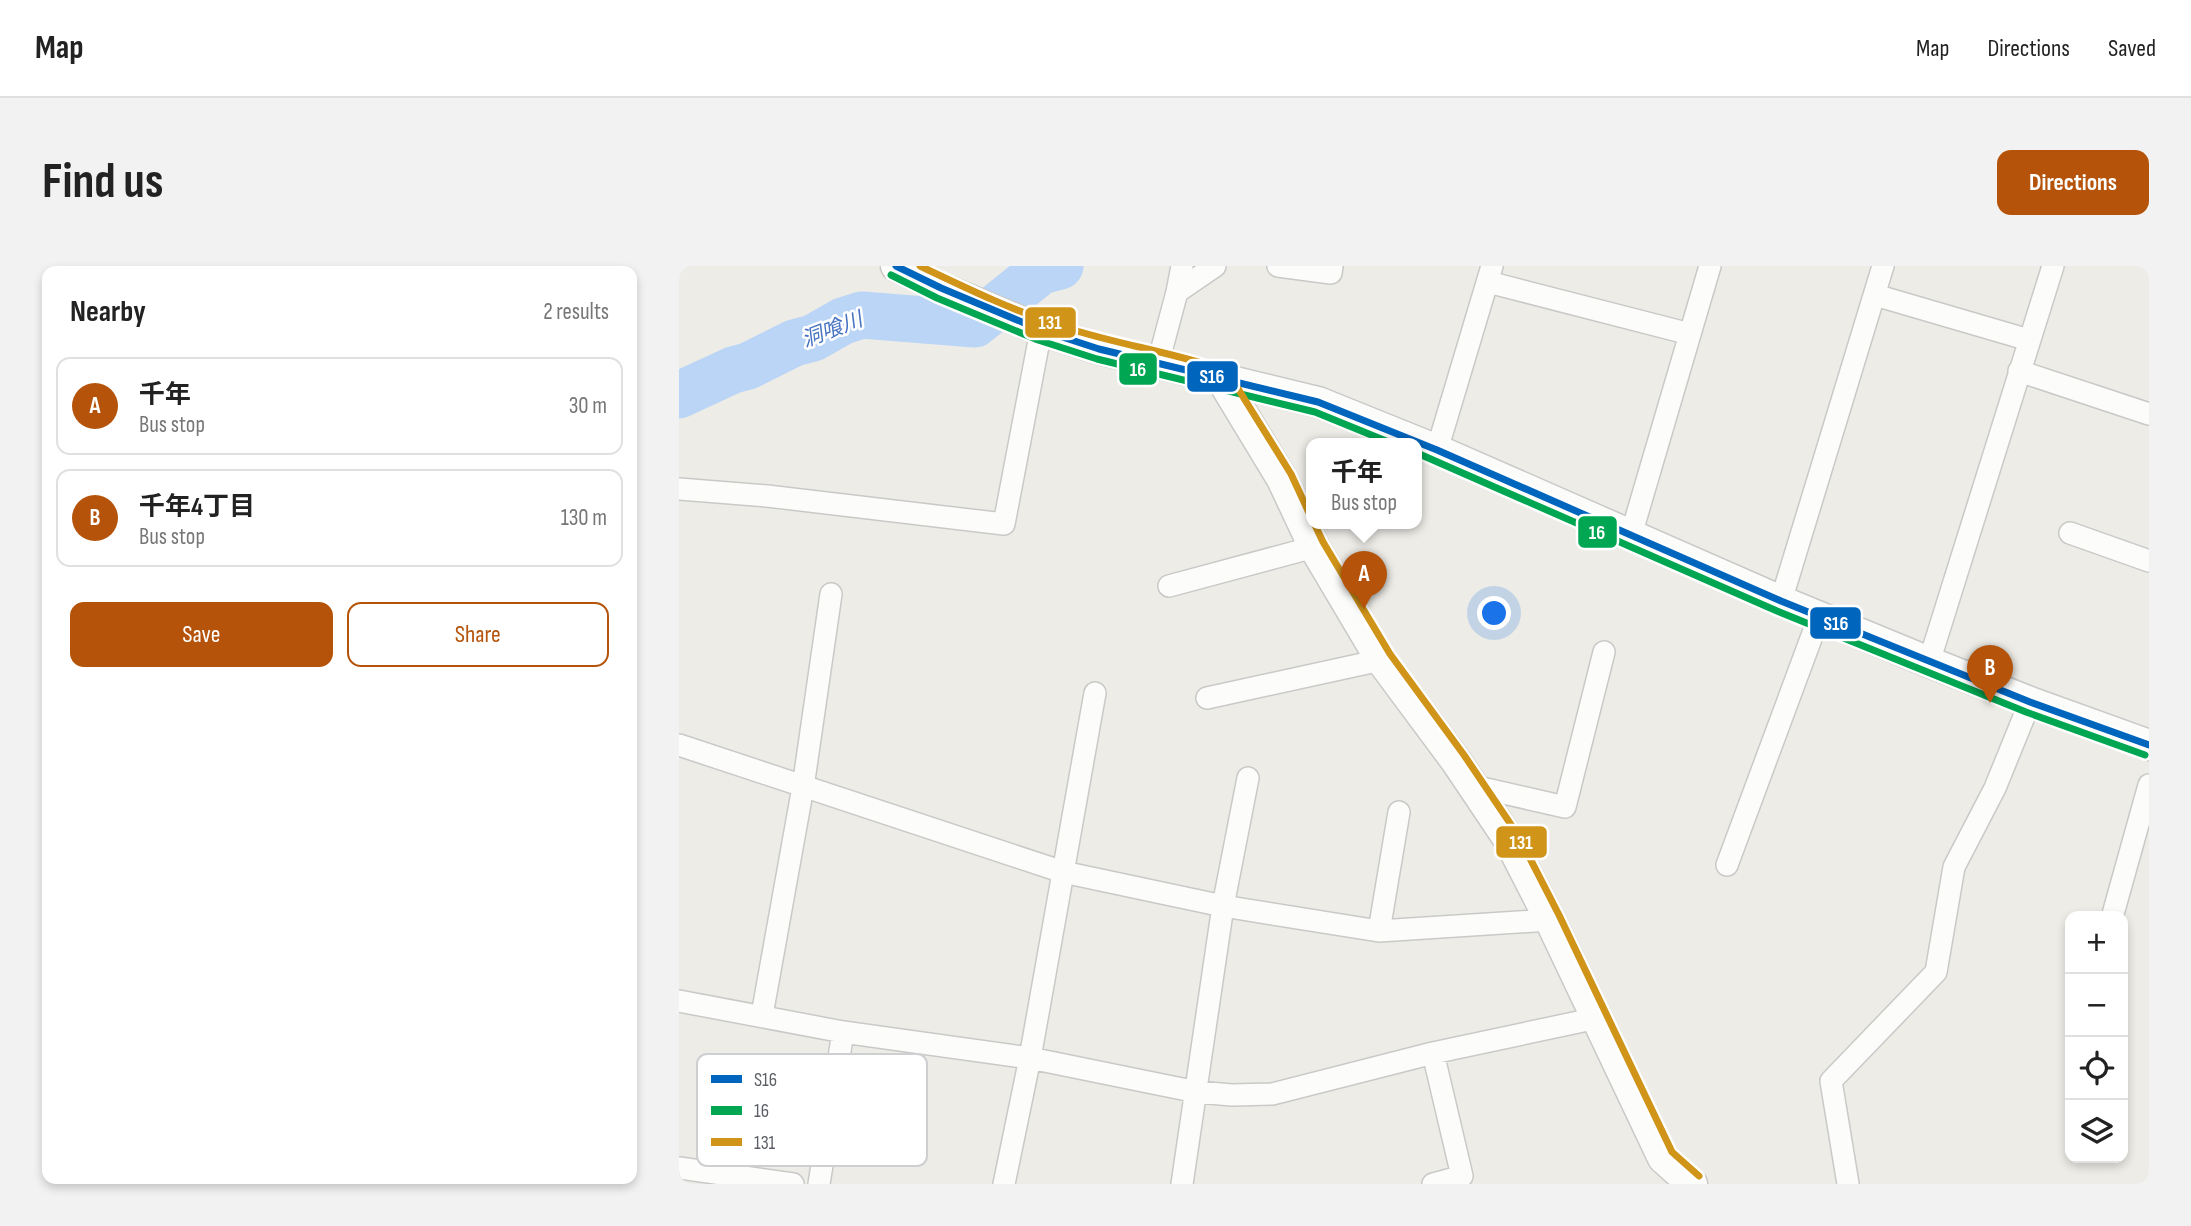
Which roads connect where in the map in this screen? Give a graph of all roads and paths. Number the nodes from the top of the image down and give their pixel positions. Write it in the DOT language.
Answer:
graph roads {
  1 [pos="895,266"];
  2 [pos="1182,266"];
  3 [pos="1215,266"];
  4 [pos="1278,266"];
  5 [pos="1332,266"];
  6 [pos="1710,266"];
  7 [pos="1883,266"];
  8 [pos="2053,266"];
  9 [pos="1490,274"];
  10 [pos="1177,292"];
  11 [pos="1875,295"];
  12 [pos="1041,330"];
  13 [pos="1690,334"];
  14 [pos="2029,340"];
  15 [pos="1158,363"];
  16 [pos="2019,371"];
  17 [pos="1222,380"];
  18 [pos="2149,414"];
  19 [pos="1407,438"];
  20 [pos="1422,444"];
  21 [pos="1437,450"];
  22 [pos="679,489"];
  23 [pos="2070,533"];
  24 [pos="1631,535"];
  25 [pos="1314,547"];
  26 [pos="2149,561"];
  27 [pos="1169,586"];
  28 [pos="831,594"];
  29 [pos="1781,601"];
  30 [pos="1819,617"];
  31 [pos="1604,652"];
  32 [pos="1381,660"];
  33 [pos="1929,662"];
  34 [pos="1095,693"];
  35 [pos="1207,698"];
  36 [pos="2029,702"];
  37 [pos="679,745"];
  38 [pos="2149,745"];
  39 [pos="1248,778"];
  40 [pos="2149,785"];
  41 [pos="1473,786"];
  42 [pos="803,787"];
  43 [pos="1399,812"];
  44 [pos="1727,865"];
  45 [pos="1063,872"];
  46 [pos="1223,906"];
  47 [pos="2114,911"];
  48 [pos="1551,920"];
  49 [pos="1379,931"];
  50 [pos="679,1000"];
  51 [pos="762,1015"];
  52 [pos="1597,1018"];
  53 [pos="843,1031"];
  54 [pos="1433,1053"];
  55 [pos="839,1054"];
  56 [pos="1030,1058"];
  57 [pos="1197,1091"];
  58 [pos="822,1166"];
  59 [pos="679,1168"];
  60 [pos="793,1184"];
  61 [pos="819,1184"];
  62 [pos="1004,1184"];
  63 [pos="1182,1184"];
  64 [pos="1433,1184"];
  65 [pos="1692,1184"];
  66 [pos="1848,1184"];
  1 -- 12 [label="street"];
  2 -- 10 [label="street"];
  3 -- 10 [label="street"];
  4 -- 5 [label="street"];
  6 -- 13 [label="street"];
  7 -- 11 [label="street"];
  8 -- 14 [label="street"];
  9 -- 13 [label="street"];
  9 -- 21 [label="street"];
  10 -- 15 [label="street"];
  11 -- 14 [label="street"];
  11 -- 29 [label="street"];
  12 -- 15 [label="street"];
  12 -- 22 [label="street"];
  13 -- 24 [label="street"];
  14 -- 16 [label="street"];
  15 -- 17 [label="street"];
  16 -- 18 [label="street"];
  16 -- 33 [label="street"];
  17 -- 19 [label="street"];
  17 -- 25 [label="street"];
  20 -- 21 [label="street"];
  21 -- 24 [label="street"];
  23 -- 26 [label="street"];
  24 -- 29 [label="street"];
  25 -- 27 [label="street"];
  25 -- 32 [label="street"];
  28 -- 42 [label="street"];
  29 -- 30 [label="street"];
  30 -- 33 [label="street"];
  30 -- 44 [label="street"];
  31 -- 41 [label="street"];
  32 -- 35 [label="street"];
  32 -- 41 [label="street"];
  33 -- 36 [label="street"];
  34 -- 45 [label="street"];
  36 -- 38 [label="street"];
  36 -- 66 [label="street"];
  37 -- 42 [label="street"];
  39 -- 46 [label="street"];
  40 -- 47 [label="street"];
  41 -- 48 [label="street"];
  42 -- 45 [label="street"];
  42 -- 51 [label="street"];
  43 -- 49 [label="street"];
  45 -- 46 [label="street"];
  45 -- 56 [label="street"];
  46 -- 49 [label="street"];
  46 -- 57 [label="street"];
  48 -- 49 [label="street"];
  48 -- 52 [label="street"];
  50 -- 51 [label="street"];
  51 -- 53 [label="street"];
  52 -- 54 [label="street"];
  52 -- 65 [label="street"];
  53 -- 55 [label="street"];
  53 -- 56 [label="street"];
  54 -- 57 [label="street"];
  54 -- 64 [label="street"];
  56 -- 57 [label="street"];
  56 -- 62 [label="street"];
  57 -- 63 [label="street"];
  58 -- 61 [label="street"];
  59 -- 60 [label="street"];
}
